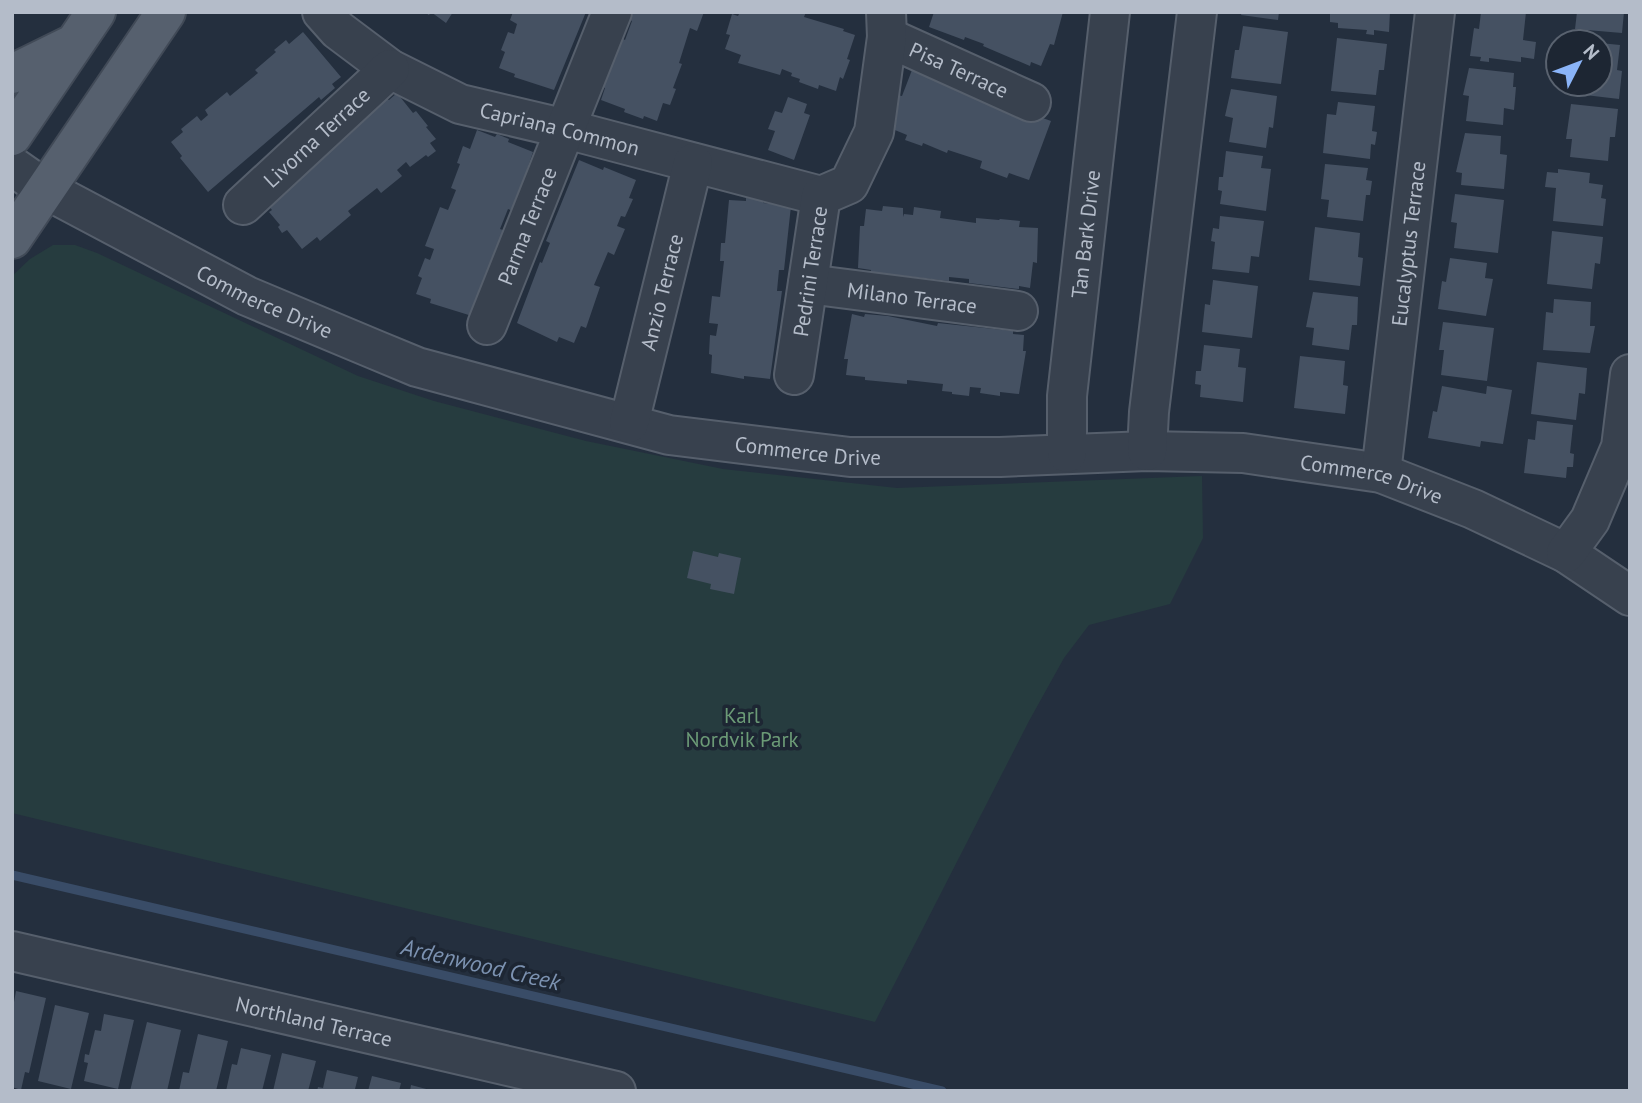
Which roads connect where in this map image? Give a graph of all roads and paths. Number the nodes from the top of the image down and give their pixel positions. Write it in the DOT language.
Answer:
graph roads {
  1 [pos="166,12"];
  2 [pos="322,12"];
  3 [pos="612,12"];
  4 [pos="1110,12"];
  5 [pos="1197,12"];
  6 [pos="1434,12"];
  7 [pos="886,19"];
  8 [pos="85,28"];
  9 [pos="390,69"];
  10 [pos="12,74"];
  11 [pos="1031,102"];
  12 [pos="566,129"];
  13 [pos="12,136"];
  14 [pos="694,163"];
  15 [pos="12,166"];
  16 [pos="45,189"];
  17 [pos="835,190"];
  18 [pos="243,205"];
  19 [pos="12,239"];
  20 [pos="808,284"];
  21 [pos="1018,311"];
  22 [pos="487,325"];
  23 [pos="1630,374"];
  24 [pos="794,375"];
  25 [pos="629,423"];
  26 [pos="1147,451"];
  27 [pos="1067,453"];
  28 [pos="1381,473"];
  29 [pos="1566,553"];
  30 [pos="1630,596"];
  31 [pos="12,951"];
  32 [pos="510,1079"];
  33 [pos="616,1091"];
  1 -- 16 [label="main road"];
  2 -- 9 [label="street, Capriana Common"];
  3 -- 12 [label="street, Parma Terrace"];
  4 -- 27 [label="street, Tan Bark Drive"];
  5 -- 26 [label="street"];
  6 -- 28 [label="street, Eucalyptus Terrace"];
  7 -- 11 [label="street, Pisa Terrace"];
  7 -- 17 [label="street"];
  8 -- 10 [label="main road"];
  8 -- 13 [label="main road"];
  9 -- 12 [label="street, Capriana Common"];
  9 -- 18 [label="street, Livorna Terrace"];
  12 -- 14 [label="street, Capriana Common"];
  12 -- 22 [label="street, Parma Terrace"];
  14 -- 17 [label="street, Capriana Common"];
  14 -- 25 [label="street, Anzio Terrace"];
  15 -- 16 [label="street, Commerce Drive"];
  16 -- 19 [label="main road"];
  16 -- 25 [label="street, Commerce Drive"];
  17 -- 20 [label="street, Pedrini Terrace"];
  20 -- 21 [label="street, Milano Terrace"];
  20 -- 24 [label="street, Pedrini Terrace"];
  23 -- 29 [label="street"];
  25 -- 27 [label="street, Commerce Drive"];
  26 -- 27 [label="street, Commerce Drive"];
  26 -- 28 [label="street, Commerce Drive"];
  28 -- 29 [label="street, Commerce Drive"];
  29 -- 30 [label="street, Commerce Drive"];
  31 -- 32 [label="street, Northland Terrace"];
  32 -- 33 [label="street, Northland Terrace"];
}
